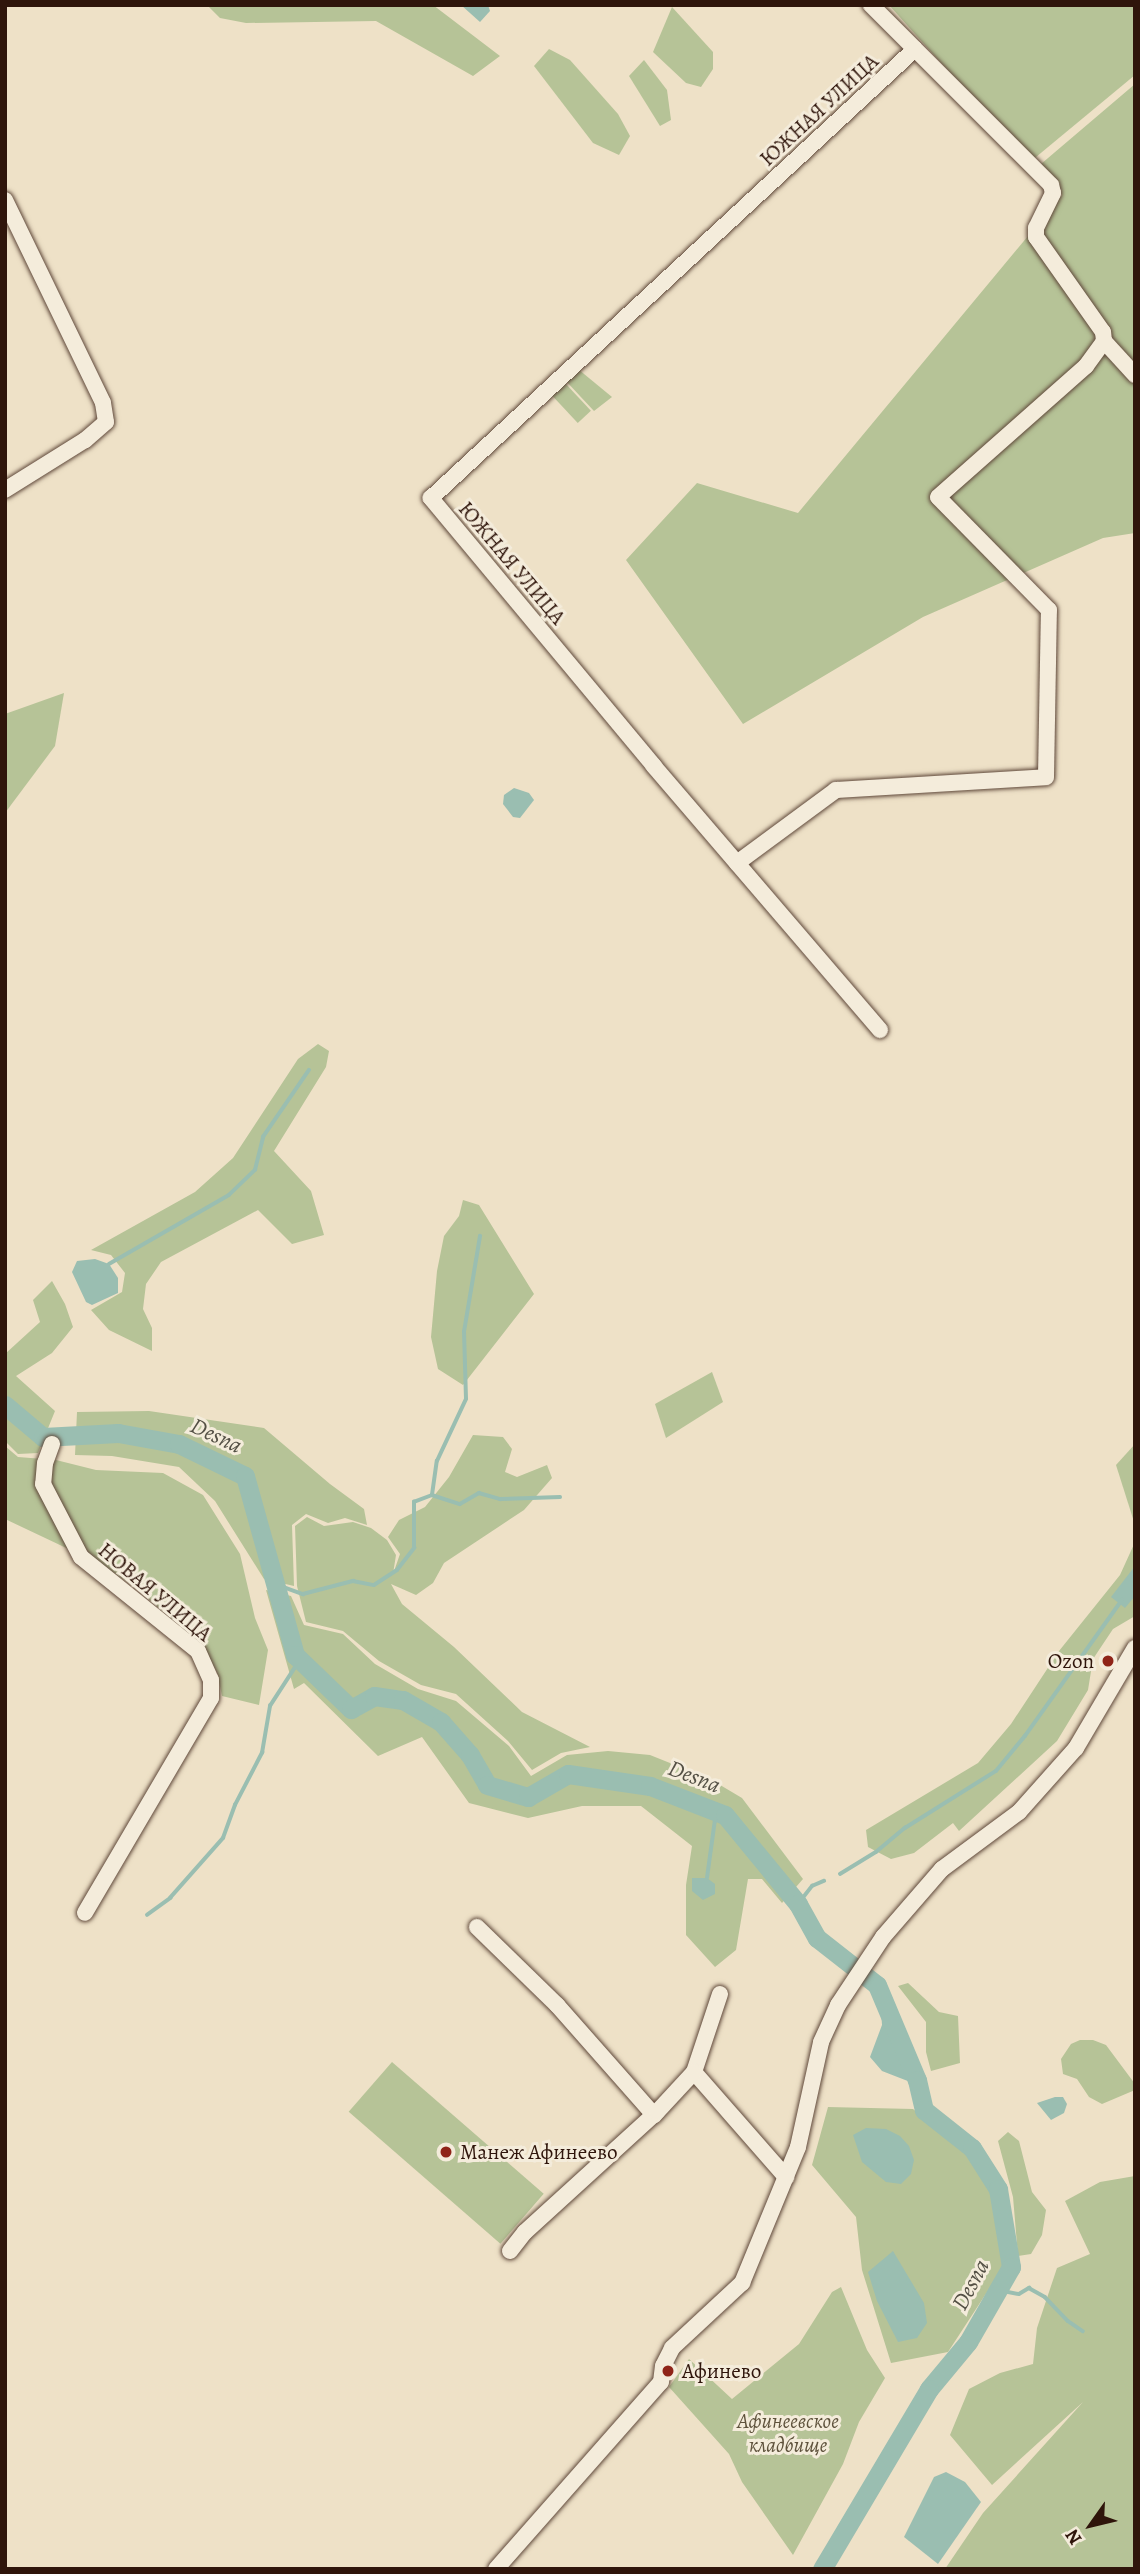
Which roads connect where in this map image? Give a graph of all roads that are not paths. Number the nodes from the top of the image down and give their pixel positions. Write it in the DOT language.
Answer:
graph roads {
  1 [pos="871,5"];
  2 [pos="915,49"];
  3 [pos="5,200"];
  4 [pos="1104,341"];
  5 [pos="1135,375"];
  6 [pos="5,490"];
  7 [pos="737,863"];
  8 [pos="880,1030"];
  9 [pos="51,1444"];
  10 [pos="1135,1648"];
  11 [pos="85,1913"];
  12 [pos="477,1927"];
  13 [pos="720,1994"];
  14 [pos="694,2072"];
  15 [pos="654,2116"];
  16 [pos="786,2177"];
  17 [pos="510,2251"];
  18 [pos="496,2569"];
  1 -- 2 [label="street"];
  2 -- 4 [label="street"];
  2 -- 7 [label="street, ЮЖНАЯ УЛИЦА"];
  3 -- 6 [label="street"];
  4 -- 5 [label="street"];
  4 -- 7 [label="street"];
  7 -- 8 [label="street, ЮЖНАЯ УЛИЦА"];
  9 -- 11 [label="street, НОВАЯ УЛИЦА"];
  10 -- 16 [label="street"];
  12 -- 15 [label="street"];
  13 -- 14 [label="street"];
  14 -- 15 [label="street"];
  14 -- 16 [label="street"];
  15 -- 17 [label="street"];
  16 -- 18 [label="street"];
}
